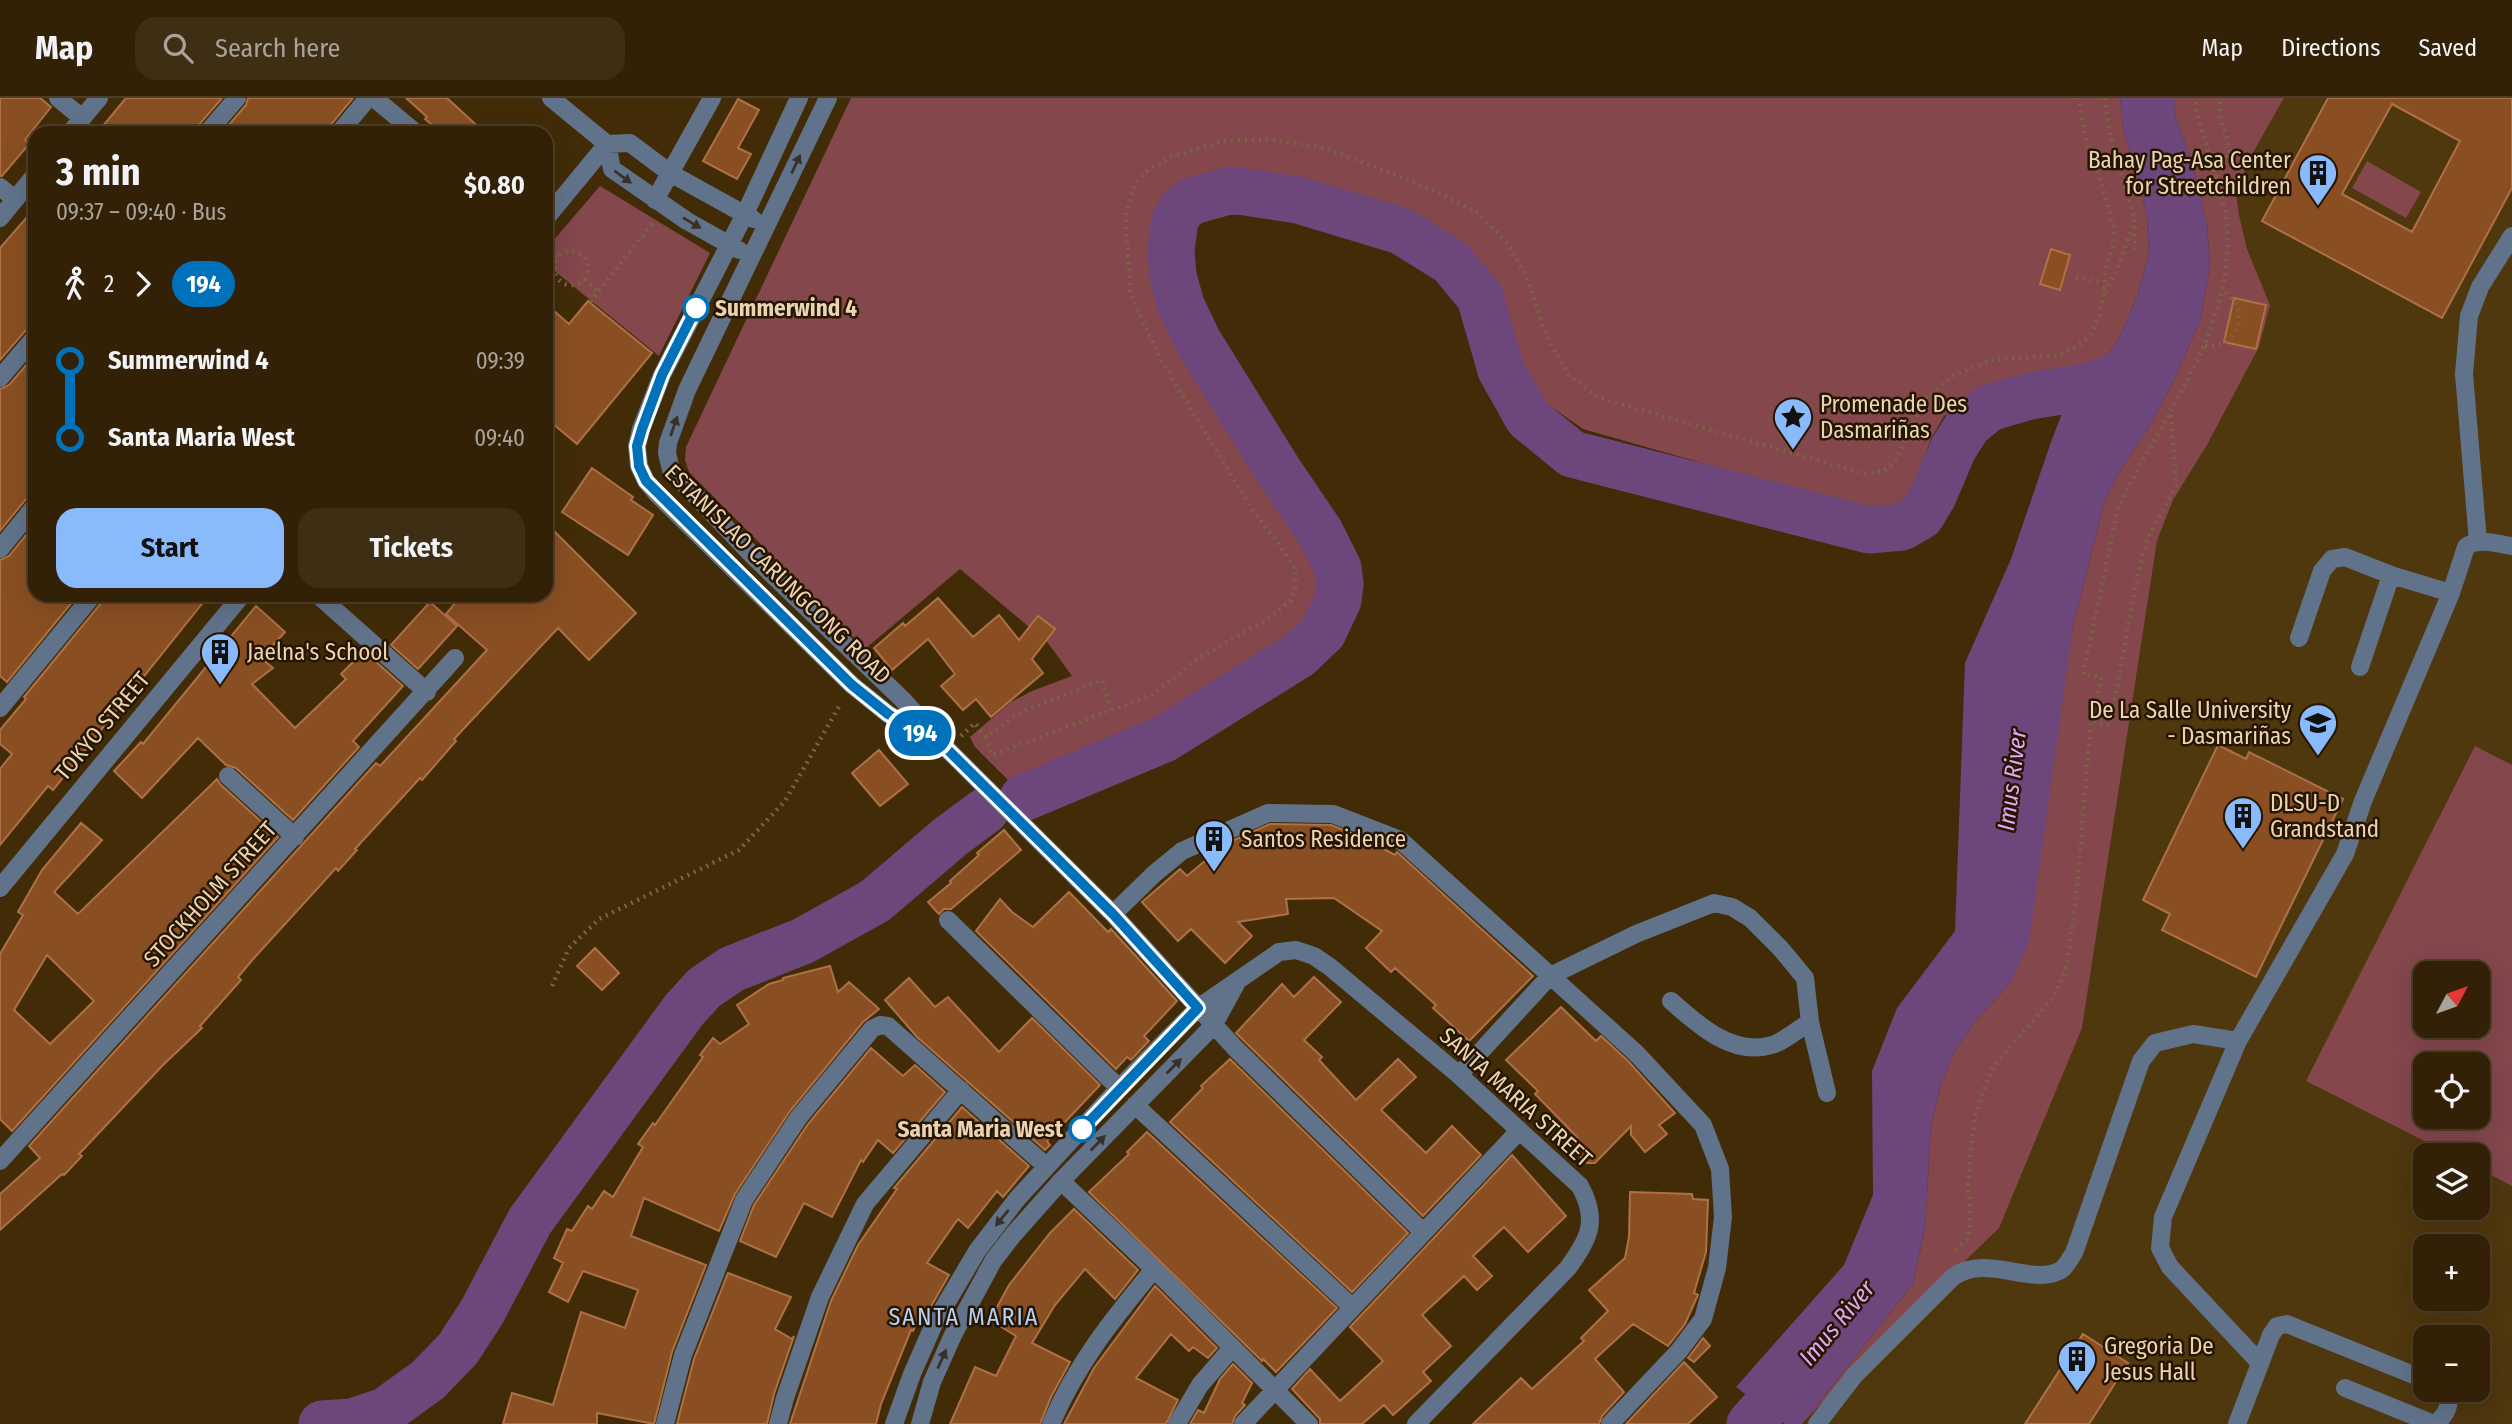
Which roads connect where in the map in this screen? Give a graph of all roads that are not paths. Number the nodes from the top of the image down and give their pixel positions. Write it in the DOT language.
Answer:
graph roads {
  1 [pos="58,98"];
  2 [pos="99,98"];
  3 [pos="237,98"];
  4 [pos="368,98"];
  5 [pos="374,98"];
  6 [pos="551,98"];
  7 [pos="712,98"];
  8 [pos="799,98"];
  9 [pos="828,98"];
  10 [pos="82,118"];
  11 [pos="76,126"];
  12 [pos="213,126"];
  13 [pos="345,126"];
  14 [pos="408,126"];
  15 [pos="607,144"];
  16 [pos="670,173"];
  17 [pos="28,183"];
  18 [pos="0,187"];
  19 [pos="15,199"];
  20 [pos="655,200"];
  21 [pos="553,210"];
  22 [pos="745,214"];
  23 [pos="0,218"];
  24 [pos="767,226"];
  25 [pos="2512,236"];
  26 [pos="729,245"];
  27 [pos="752,258"];
  28 [pos="28,345"];
  29 [pos="0,378"];
  30 [pos="28,515"];
  31 [pos="2479,542"];
  32 [pos="2512,546"];
  33 [pos="0,549"];
  34 [pos="2391,575"];
  35 [pos="2451,593"];
  36 [pos="87,602"];
  37 [pos="236,602"];
  38 [pos="326,602"];
  39 [pos="2300,638"];
  40 [pos="455,658"];
  41 [pos="2360,667"];
  42 [pos="427,692"];
  43 [pos="0,708"];
  44 [pos="953,755"];
  45 [pos="228,776"];
  46 [pos="295,837"];
  47 [pos="0,888"];
  48 [pos="1113,914"];
  49 [pos="948,920"];
  50 [pos="1550,976"];
  51 [pos="1238,981"];
  52 [pos="1671,1002"];
  53 [pos="1198,1008"];
  54 [pos="1810,1022"];
  55 [pos="1213,1026"];
  56 [pos="2238,1041"];
  57 [pos="1459,1075"];
  58 [pos="1119,1088"];
  59 [pos="961,1090"];
  60 [pos="1827,1093"];
  61 [pos="1135,1105"];
  62 [pos="1519,1131"];
  63 [pos="0,1161"];
  64 [pos="1046,1166"];
  65 [pos="1061,1181"];
  66 [pos="1422,1231"];
  67 [pos="1154,1269"];
  68 [pos="1352,1307"];
  69 [pos="1232,1348"];
  70 [pos="2260,1363"];
  71 [pos="2413,1375"];
  72 [pos="2345,1388"];
  73 [pos="1274,1390"];
  74 [pos="2450,1402"];
  75 [pos="665,1424"];
  76 [pos="779,1424"];
  77 [pos="894,1424"];
  78 [pos="920,1424"];
  79 [pos="1051,1424"];
  80 [pos="1177,1424"];
  81 [pos="1243,1424"];
  82 [pos="1309,1424"];
  83 [pos="1416,1424"];
  84 [pos="1610,1424"];
  85 [pos="1818,1424"];
  86 [pos="2237,1424"];
  1 -- 10 [label="street"];
  2 -- 10 [label="street"];
  3 -- 12 [label="street"];
  4 -- 13 [label="street"];
  5 -- 14 [label="street"];
  6 -- 15 [label="street"];
  7 -- 16 [label="street"];
  8 -- 22 [label="street, ESTANISLAO CARUNGCONG ROAD"];
  24 -- 9 [label="street, ESTANISLAO CARUNGCONG ROAD, one-way"];
  10 -- 11 [label="street"];
  15 -- 16 [label="street"];
  15 -- 20 [label="street, one-way"];
  15 -- 21 [label="street"];
  16 -- 20 [label="street"];
  16 -- 22 [label="street"];
  17 -- 19 [label="street"];
  18 -- 19 [label="street"];
  19 -- 23 [label="street"];
  20 -- 26 [label="street, one-way"];
  22 -- 24 [label="street"];
  22 -- 26 [label="street, ESTANISLAO CARUNGCONG ROAD"];
  24 -- 27 [label="street, ESTANISLAO CARUNGCONG ROAD"];
  25 -- 31 [label="street"];
  26 -- 27 [label="street"];
  26 -- 44 [label="street, ESTANISLAO CARUNGCONG ROAD"];
  44 -- 27 [label="street, ESTANISLAO CARUNGCONG ROAD, one-way"];
  28 -- 29 [label="street"];
  30 -- 33 [label="street"];
  31 -- 32 [label="street"];
  31 -- 35 [label="street"];
  34 -- 35 [label="street"];
  34 -- 39 [label="street"];
  34 -- 41 [label="street"];
  35 -- 56 [label="street"];
  36 -- 43 [label="street"];
  37 -- 47 [label="street, TOKYO STREET"];
  38 -- 42 [label="street"];
  40 -- 42 [label="street, STOCKHOLM STREET"];
  42 -- 46 [label="street, STOCKHOLM STREET"];
  44 -- 48 [label="street, ESTANISLAO CARUNGCONG ROAD"];
  45 -- 46 [label="street"];
  46 -- 63 [label="street, STOCKHOLM STREET"];
  48 -- 50 [label="street"];
  48 -- 53 [label="street, ESTANISLAO CARUNGCONG ROAD"];
  49 -- 58 [label="street"];
  50 -- 54 [label="street"];
  50 -- 57 [label="street"];
  50 -- 84 [label="street"];
  51 -- 53 [label="street, SANTA MARIA STREET"];
  51 -- 55 [label="street, SANTA MARIA STREET"];
  51 -- 57 [label="street, SANTA MARIA STREET"];
  52 -- 54 [label="street"];
  53 -- 55 [label="street, ESTANISLAO CARUNGCONG ROAD"];
  53 -- 58 [label="street, SANTA MARIA STREET"];
  54 -- 60 [label="street"];
  61 -- 55 [label="street, SANTA MARIA STREET, one-way"];
  55 -- 66 [label="street, ESTANISLAO CARUNGCONG ROAD"];
  56 -- 70 [label="street"];
  56 -- 85 [label="street"];
  57 -- 62 [label="street, SANTA MARIA STREET"];
  58 -- 64 [label="street, SANTA MARIA STREET"];
  59 -- 64 [label="street"];
  59 -- 75 [label="street"];
  59 -- 76 [label="street"];
  65 -- 61 [label="street, SANTA MARIA STREET, one-way"];
  61 -- 68 [label="street"];
  62 -- 66 [label="street"];
  62 -- 83 [label="street, SANTA MARIA STREET"];
  64 -- 77 [label="street, SANTA MARIA STREET, one-way"];
  65 -- 67 [label="street"];
  78 -- 65 [label="street, SANTA MARIA STREET, one-way"];
  66 -- 68 [label="street"];
  67 -- 69 [label="street"];
  67 -- 79 [label="street"];
  68 -- 73 [label="street"];
  69 -- 73 [label="street"];
  69 -- 80 [label="street"];
  70 -- 71 [label="street"];
  70 -- 86 [label="street"];
  72 -- 74 [label="street"];
  73 -- 81 [label="street"];
  73 -- 82 [label="street"];
}
